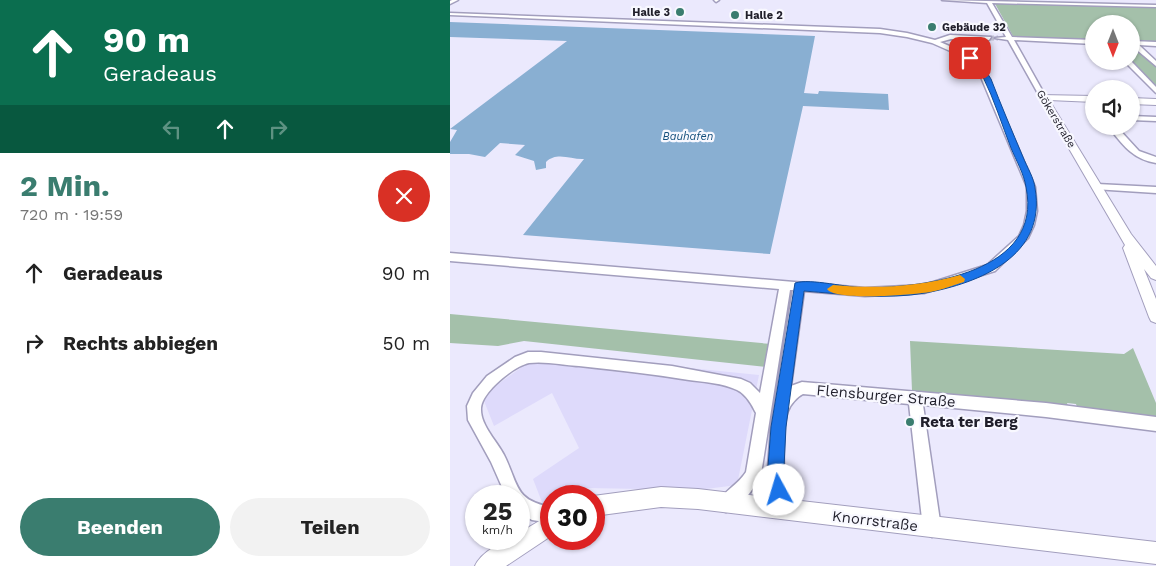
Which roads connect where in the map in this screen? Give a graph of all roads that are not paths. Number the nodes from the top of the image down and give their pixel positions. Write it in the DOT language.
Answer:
graph roads {
  1 [pos="456,0"];
  2 [pos="944,0"];
  3 [pos="988,1"];
  4 [pos="450,2"];
  5 [pos="1050,2"];
  6 [pos="1156,6"];
  7 [pos="454,15"];
  8 [pos="989,38"];
  9 [pos="998,38"];
  10 [pos="1009,38"];
  11 [pos="936,42"];
  12 [pos="1085,42"];
  13 [pos="1140,43"];
  14 [pos="1156,44"];
  15 [pos="1140,50"];
  16 [pos="1156,64"];
  17 [pos="1136,70"];
  18 [pos="1156,91"];
  19 [pos="1042,96"];
  20 [pos="1085,98"];
  21 [pos="1140,101"];
  22 [pos="1156,102"];
  23 [pos="1140,118"];
  24 [pos="1156,119"];
  25 [pos="1119,135"];
  26 [pos="1156,160"];
  27 [pos="1097,187"];
  28 [pos="1156,190"];
  29 [pos="1126,237"];
  30 [pos="450,258"];
  31 [pos="1156,275"];
  32 [pos="785,285"];
  33 [pos="799,286"];
  34 [pos="1156,317"];
  35 [pos="775,347"];
  36 [pos="791,348"];
  37 [pos="916,399"];
  38 [pos="782,407"];
  39 [pos="764,414"];
  40 [pos="1153,421"];
  41 [pos="509,485"];
  42 [pos="726,504"];
  43 [pos="605,505"];
  44 [pos="793,511"];
  45 [pos="932,528"];
  46 [pos="540,531"];
  47 [pos="1156,553"];
  48 [pos="486,566"];
  1 -- 4 [label="street"];
  2 -- 3 [label="street"];
  3 -- 5 [label="street"];
  3 -- 10 [label="street, Gökerstraße"];
  5 -- 6 [label="street"];
  7 -- 11 [label="street"];
  8 -- 11 [label="street"];
  9 -- 10 [label="street"];
  10 -- 12 [label="street"];
  10 -- 19 [label="street, Gökerstraße"];
  11 -- 33 [label="street"];
  13 -- 14 [label="street"];
  15 -- 16 [label="street"];
  17 -- 18 [label="street"];
  19 -- 20 [label="main road"];
  19 -- 27 [label="main road, Gökerstraße"];
  21 -- 22 [label="main road"];
  23 -- 24 [label="street"];
  25 -- 26 [label="street"];
  27 -- 28 [label="street"];
  27 -- 29 [label="main road, Gökerstraße"];
  29 -- 31 [label="main road, Gökerstraße"];
  29 -- 34 [label="main road, Gökerstraße"];
  30 -- 32 [label="street"];
  32 -- 33 [label="street"];
  32 -- 35 [label="street"];
  33 -- 36 [label="street"];
  35 -- 36 [label="street"];
  35 -- 39 [label="street"];
  36 -- 38 [label="street"];
  37 -- 38 [label="street, Flensburger Straße"];
  37 -- 40 [label="street, Flensburger Straße"];
  37 -- 45 [label="street"];
  38 -- 44 [label="street"];
  39 -- 41 [label="street"];
  39 -- 42 [label="street"];
  42 -- 43 [label="main road, Knorrstraße"];
  42 -- 44 [label="main road, Knorrstraße"];
  44 -- 45 [label="main road, Knorrstraße"];
  45 -- 47 [label="main road, Knorrstraße"];
  46 -- 48 [label="main road"];
}
